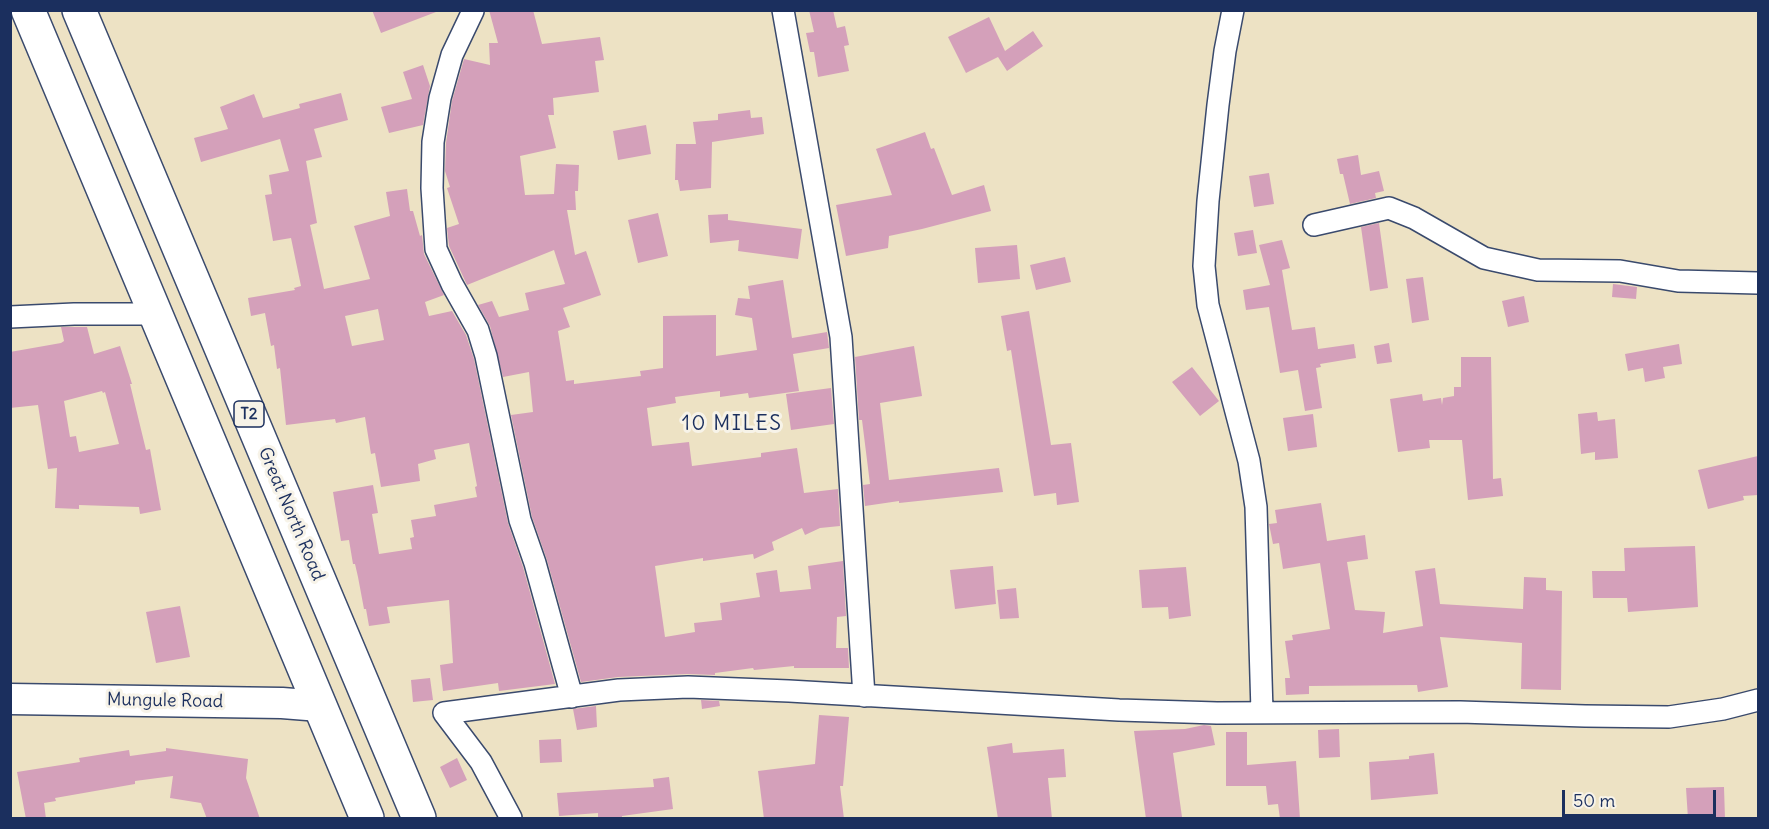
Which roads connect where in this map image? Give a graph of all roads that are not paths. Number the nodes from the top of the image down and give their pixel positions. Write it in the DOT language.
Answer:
graph roads {
  1 [pos="28,10"];
  2 [pos="79,10"];
  3 [pos="783,10"];
  4 [pos="1233,10"];
  5 [pos="473,11"];
  6 [pos="1314,225"];
  7 [pos="1758,283"];
  8 [pos="156,314"];
  9 [pos="10,317"];
  10 [pos="864,696"];
  11 [pos="572,697"];
  12 [pos="10,699"];
  13 [pos="1758,699"];
  14 [pos="320,706"];
  15 [pos="1262,712"];
  16 [pos="367,819"];
  17 [pos="419,819"];
  18 [pos="511,819"];
  1 -- 8 [label="highway"];
  2 -- 17 [label="highway, Great North Road / T2"];
  3 -- 10 [label="street"];
  4 -- 15 [label="street"];
  5 -- 11 [label="street"];
  6 -- 7 [label="street"];
  8 -- 9 [label="street"];
  8 -- 14 [label="highway"];
  10 -- 11 [label="street"];
  10 -- 15 [label="street"];
  11 -- 18 [label="street"];
  12 -- 14 [label="street, Mungule Road"];
  13 -- 15 [label="street"];
  14 -- 16 [label="highway"];
}
